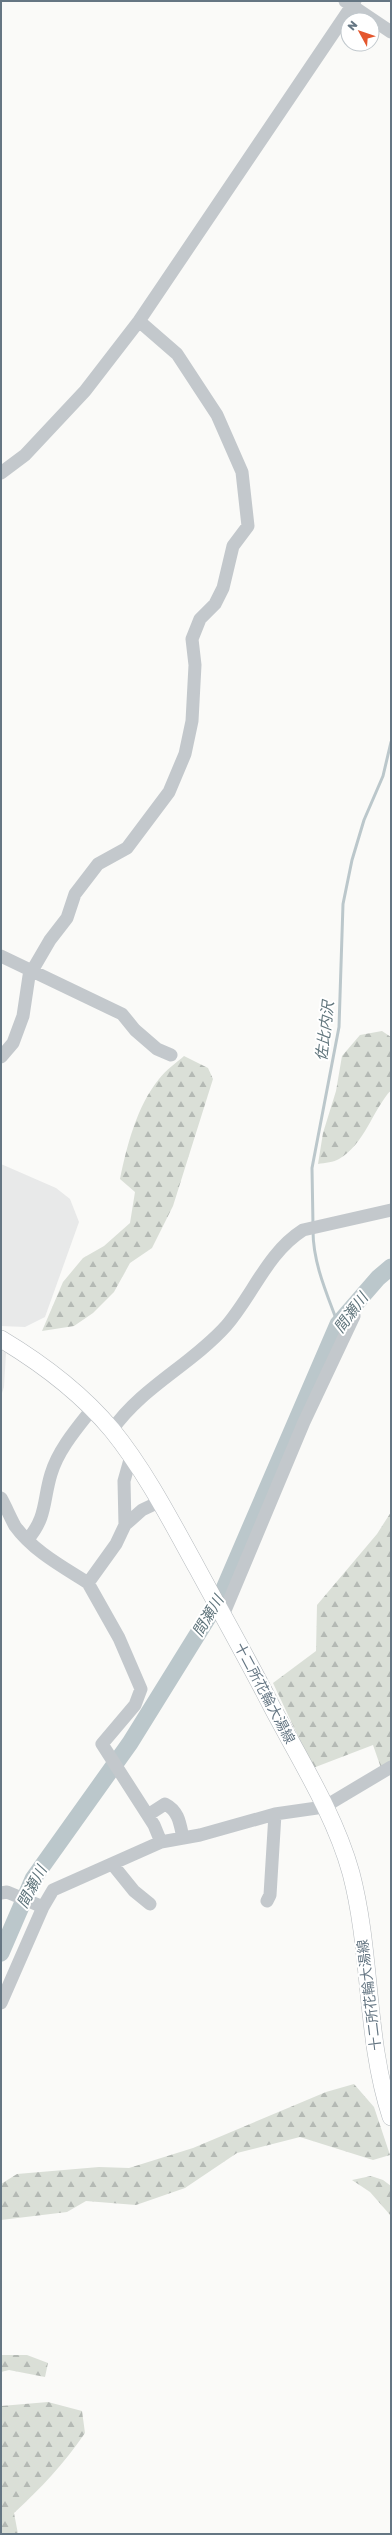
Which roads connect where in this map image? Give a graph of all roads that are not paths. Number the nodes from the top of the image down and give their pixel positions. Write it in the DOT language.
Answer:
graph roads {
  1 [pos="351,3"];
  2 [pos="391,32"];
  3 [pos="139,321"];
  4 [pos="1,473"];
  5 [pos="1,956"];
  6 [pos="32,971"];
  7 [pos="171,1055"];
  8 [pos="1,1057"];
  9 [pos="391,1210"];
  10 [pos="354,1316"];
  11 [pos="1,1339"];
  12 [pos="92,1409"];
  13 [pos="112,1430"];
  14 [pos="131,1456"];
  15 [pos="1,1498"];
  16 [pos="161,1501"];
  17 [pos="126,1525"];
  18 [pos="28,1539"];
  19 [pos="88,1583"];
  20 [pos="222,1611"];
  21 [pos="391,1767"];
  22 [pos="324,1807"];
  23 [pos="275,1814"];
  24 [pos="148,1815"];
  25 [pos="183,1838"];
  26 [pos="161,1842"];
  27 [pos="113,1865"];
  28 [pos="4,1892"];
  29 [pos="267,1901"];
  30 [pos="150,1904"];
  31 [pos="39,1906"];
  32 [pos="1,2003"];
  33 [pos="391,2117"];
  1 -- 2 [label="street"];
  1 -- 3 [label="street"];
  3 -- 4 [label="street"];
  3 -- 6 [label="street"];
  5 -- 6 [label="street"];
  6 -- 7 [label="street"];
  6 -- 8 [label="street"];
  9 -- 13 [label="street"];
  10 -- 20 [label="street"];
  11 -- 12 [label="main road, 十二所花輪大湯線"];
  12 -- 13 [label="main road, 十二所花輪大湯線"];
  12 -- 18 [label="street"];
  13 -- 14 [label="main road, 十二所花輪大湯線"];
  14 -- 16 [label="main road, 十二所花輪大湯線"];
  14 -- 17 [label="street"];
  15 -- 18 [label="street"];
  16 -- 17 [label="street"];
  16 -- 20 [label="main road, 十二所花輪大湯線"];
  17 -- 19 [label="street"];
  18 -- 19 [label="street"];
  19 -- 24 [label="street"];
  20 -- 22 [label="main road, 十二所花輪大湯線"];
  21 -- 22 [label="street"];
  22 -- 23 [label="street"];
  22 -- 33 [label="main road, 十二所花輪大湯線"];
  23 -- 25 [label="street"];
  23 -- 29 [label="street"];
  24 -- 25 [label="street"];
  24 -- 26 [label="street"];
  25 -- 26 [label="street"];
  26 -- 27 [label="street"];
  27 -- 30 [label="street"];
  27 -- 31 [label="street"];
  28 -- 31 [label="street"];
  31 -- 32 [label="street"];
}
